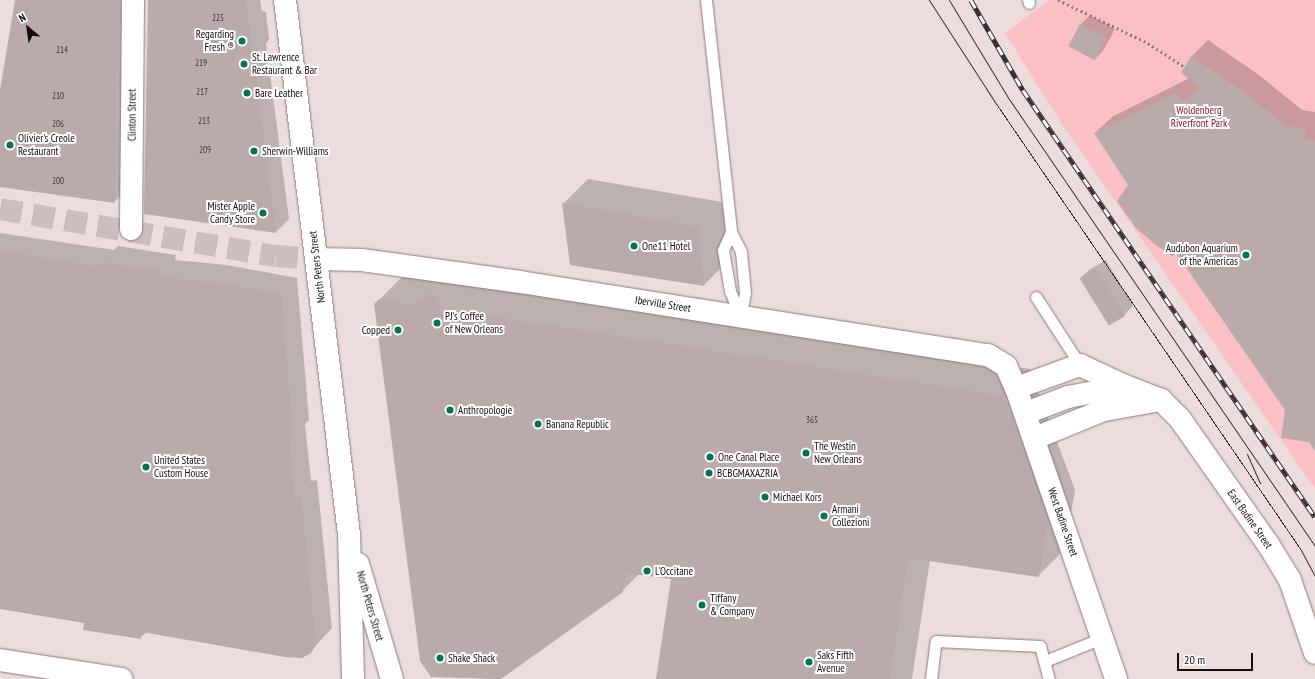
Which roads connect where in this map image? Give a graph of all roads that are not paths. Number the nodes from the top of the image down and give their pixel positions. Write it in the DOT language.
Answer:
graph roads {
  1 [pos="133,0"];
  2 [pos="285,0"];
  3 [pos="706,0"];
  4 [pos="131,229"];
  5 [pos="731,232"];
  6 [pos="316,259"];
  7 [pos="1036,297"];
  8 [pos="740,316"];
  9 [pos="1080,365"];
  10 [pos="1006,366"];
  11 [pos="1125,386"];
  12 [pos="1016,388"];
  13 [pos="1160,400"];
  14 [pos="1026,413"];
  15 [pos="1034,438"];
  16 [pos="349,534"];
  17 [pos="1102,638"];
  18 [pos="1315,653"];
  19 [pos="0,660"];
  20 [pos="1045,661"];
  21 [pos="122,679"];
  22 [pos="353,679"];
  23 [pos="392,679"];
  24 [pos="931,679"];
  25 [pos="1048,679"];
  26 [pos="1116,679"];
  1 -- 4 [label="street, Clinton Street"];
  2 -- 6 [label="street, North Peters Street"];
  3 -- 5 [label="lane"];
  5 -- 8 [label="lane"];
  5 -- 8 [label="lane"];
  6 -- 8 [label="street, Iberville Street"];
  6 -- 16 [label="street, North Peters Street"];
  7 -- 9 [label="lane"];
  8 -- 10 [label="street, Iberville Street"];
  9 -- 11 [label="street, East Badine Street"];
  9 -- 12 [label="street"];
  10 -- 12 [label="street, West Badine Street"];
  11 -- 13 [label="street, East Badine Street"];
  11 -- 14 [label="street"];
  12 -- 14 [label="street, West Badine Street"];
  13 -- 15 [label="street"];
  13 -- 18 [label="street, East Badine Street"];
  14 -- 15 [label="street, West Badine Street"];
  15 -- 17 [label="street, West Badine Street"];
  16 -- 22 [label="street, North Peters Street"];
  16 -- 23 [label="street, North Peters Street"];
  17 -- 20 [label="lane"];
  17 -- 26 [label="street, West Badine Street"];
  19 -- 21 [label="street"];
  20 -- 24 [label="lane"];
  20 -- 25 [label="lane"];
}
